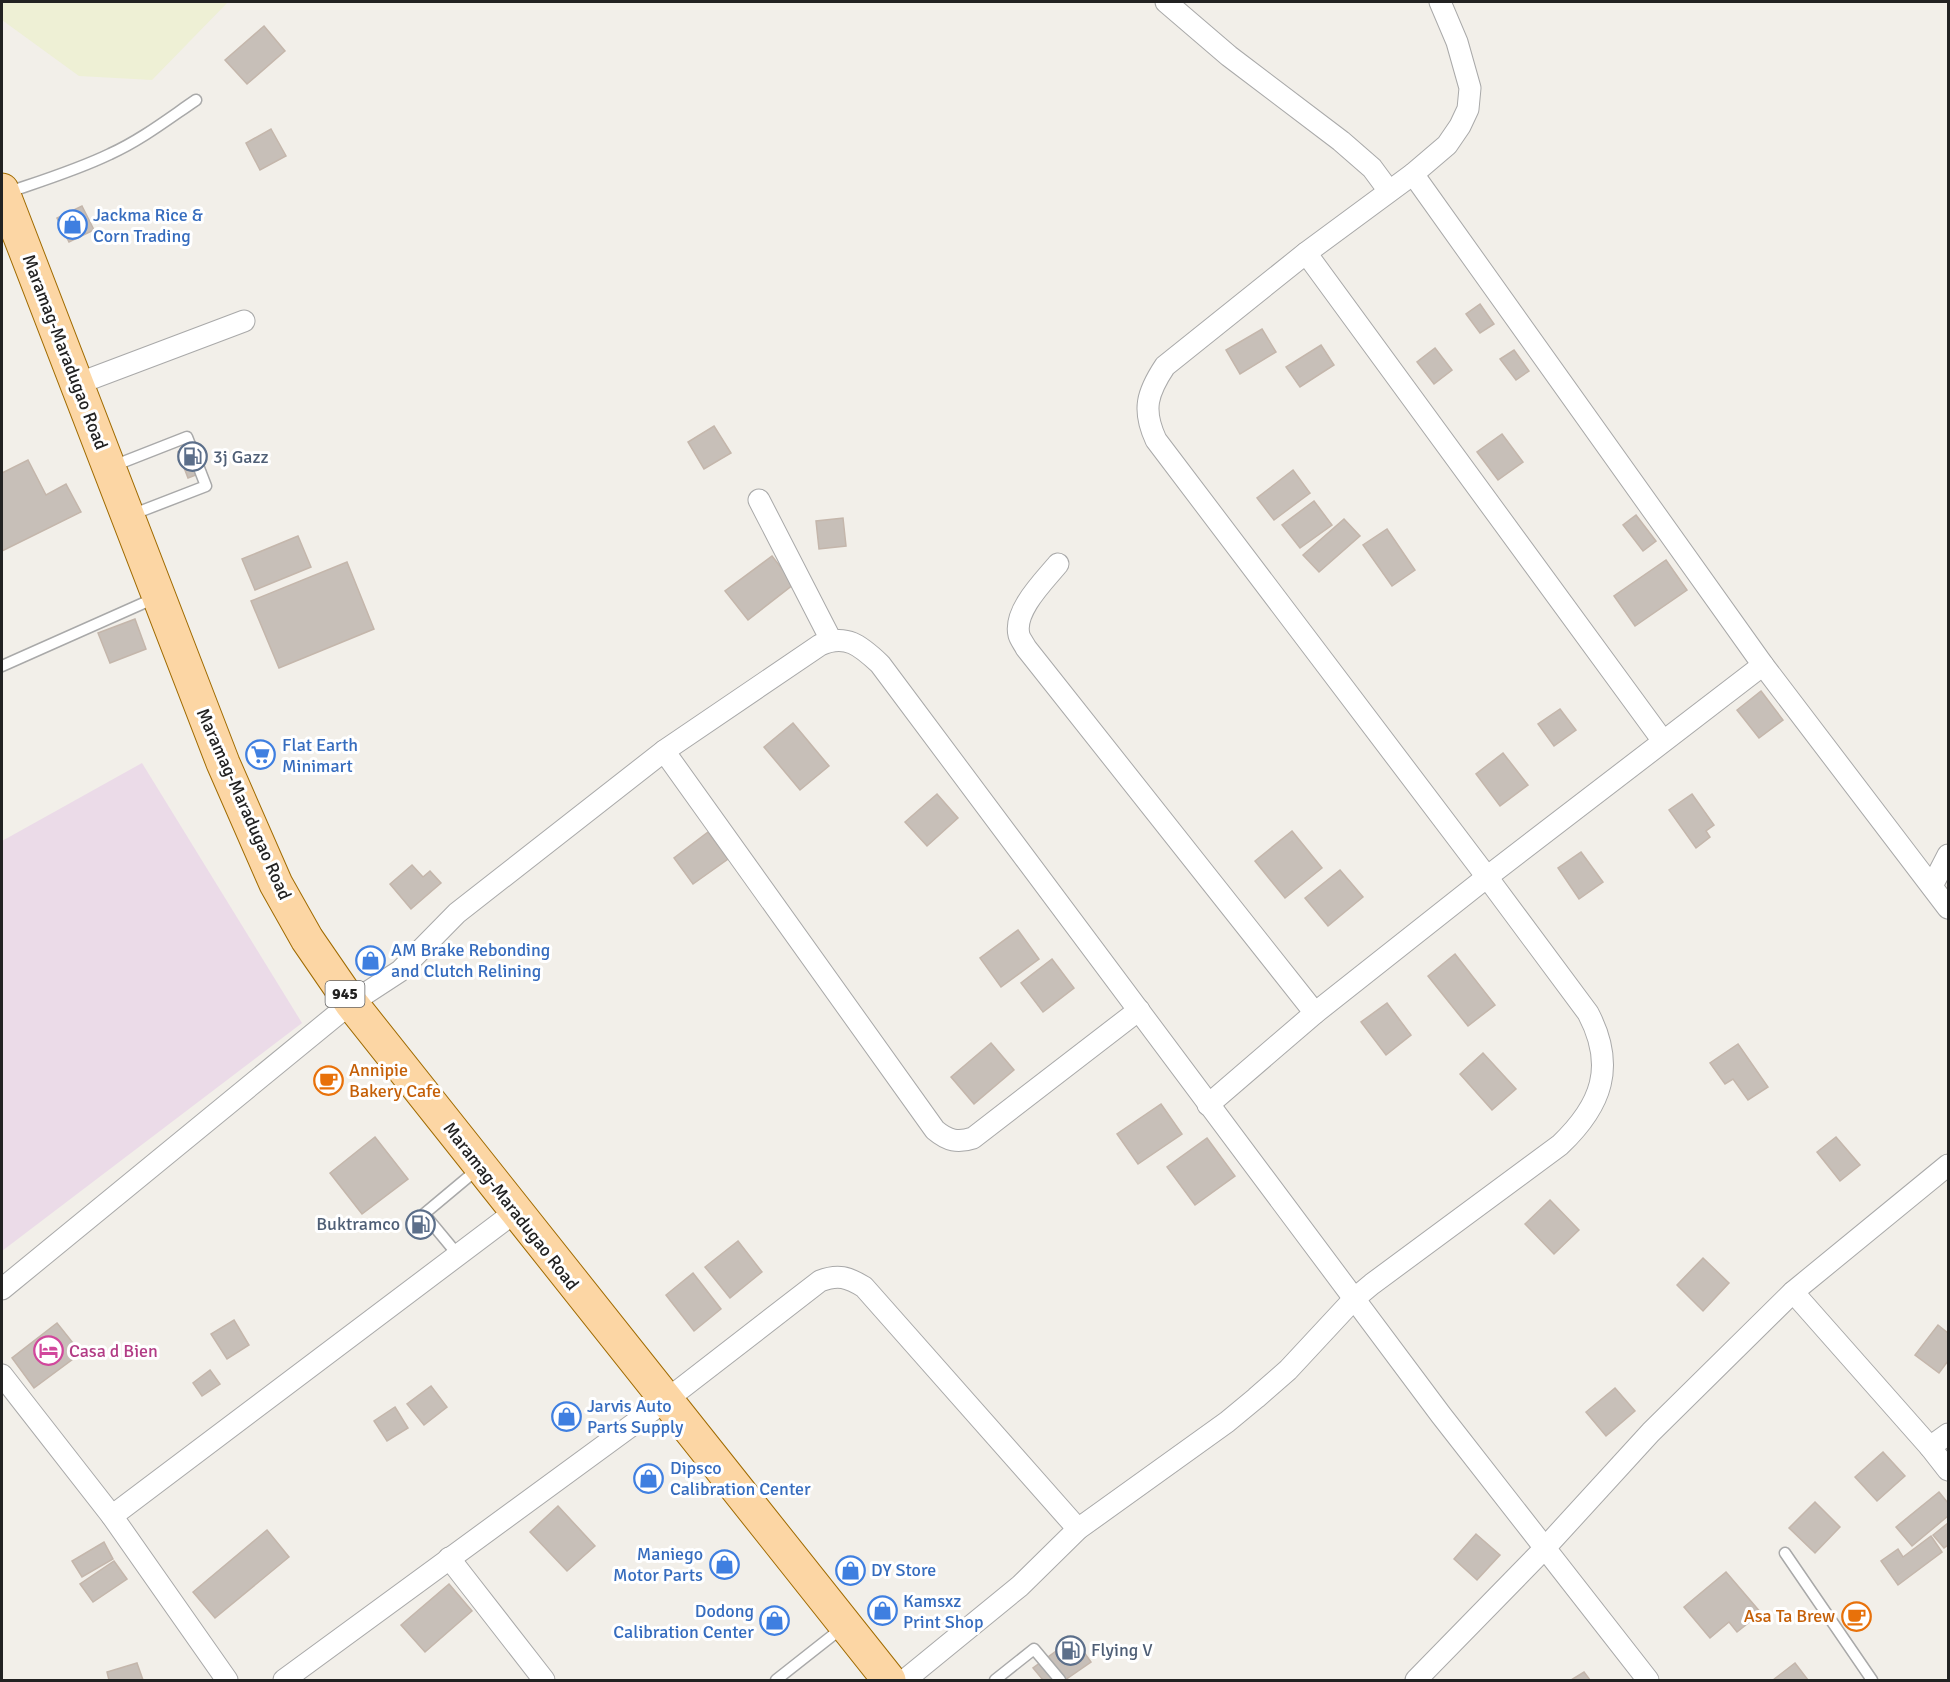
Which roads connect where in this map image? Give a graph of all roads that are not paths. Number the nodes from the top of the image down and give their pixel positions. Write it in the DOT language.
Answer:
graph roads {
  1 [pos="1166,2"];
  2 [pos="1440,2"];
  3 [pos="196,100"];
  4 [pos="1413,174"];
  5 [pos="1389,191"];
  6 [pos="2,192"];
  7 [pos="1306,253"];
  8 [pos="244,321"];
  9 [pos="78,384"];
  10 [pos="109,468"];
  11 [pos="759,500"];
  12 [pos="128,516"];
  13 [pos="1058,564"];
  14 [pos="159,597"];
  15 [pos="831,640"];
  16 [pos="1763,665"];
  17 [pos="2,666"];
  18 [pos="1663,741"];
  19 [pos="664,751"];
  20 [pos="1948,855"];
  21 [pos="1487,877"];
  22 [pos="1932,886"];
  23 [pos="1948,908"];
  24 [pos="351,1003"];
  25 [pos="1139,1011"];
  26 [pos="1315,1013"];
  27 [pos="1208,1104"];
  28 [pos="1948,1165"];
  29 [pos="480,1167"];
  30 [pos="515,1212"];
  31 [pos="458,1255"];
  32 [pos="2,1289"];
  33 [pos="1793,1292"];
  34 [pos="1354,1299"];
  35 [pos="2,1375"];
  36 [pos="665,1401"];
  37 [pos="1948,1434"];
  38 [pos="1930,1447"];
  39 [pos="1948,1470"];
  40 [pos="112,1516"];
  41 [pos="1078,1529"];
  42 [pos="1544,1549"];
  43 [pos="1785,1553"];
  44 [pos="449,1558"];
  45 [pos="845,1626"];
  46 [pos="227,1680"];
  47 [pos="284,1680"];
  48 [pos="544,1680"];
  49 [pos="776,1680"];
  50 [pos="889,1680"];
  51 [pos="905,1680"];
  52 [pos="995,1680"];
  53 [pos="1060,1680"];
  54 [pos="1416,1680"];
  55 [pos="1648,1680"];
  56 [pos="1872,1680"];
  1 -- 5 [label="street"];
  2 -- 4 [label="street"];
  3 -- 6 [label="lane"];
  4 -- 5 [label="street"];
  4 -- 16 [label="street"];
  5 -- 7 [label="street"];
  6 -- 9 [label="main road, Maramag-Maradugao Road / 945"];
  7 -- 18 [label="street"];
  7 -- 21 [label="street"];
  8 -- 9 [label="street"];
  9 -- 10 [label="main road, Maramag-Maradugao Road / 945"];
  10 -- 12 [label="main road, Maramag-Maradugao Road / 945"];
  10 -- 12 [label="lane"];
  11 -- 15 [label="street"];
  12 -- 14 [label="main road, Maramag-Maradugao Road / 945"];
  13 -- 26 [label="street"];
  14 -- 17 [label="lane"];
  14 -- 24 [label="main road, Maramag-Maradugao Road / 945"];
  15 -- 19 [label="street"];
  15 -- 25 [label="street"];
  16 -- 18 [label="street"];
  16 -- 22 [label="street"];
  18 -- 21 [label="street"];
  19 -- 24 [label="street"];
  19 -- 25 [label="street"];
  20 -- 22 [label="street"];
  21 -- 26 [label="street"];
  21 -- 34 [label="street"];
  22 -- 23 [label="street"];
  24 -- 29 [label="main road, Maramag-Maradugao Road / 945"];
  24 -- 32 [label="street"];
  25 -- 27 [label="street"];
  26 -- 27 [label="street"];
  27 -- 34 [label="street"];
  28 -- 33 [label="street"];
  29 -- 30 [label="main road, Maramag-Maradugao Road / 945"];
  29 -- 31 [label="lane"];
  30 -- 31 [label="street"];
  30 -- 36 [label="main road, Maramag-Maradugao Road / 945"];
  31 -- 40 [label="street"];
  33 -- 38 [label="street"];
  33 -- 42 [label="street"];
  34 -- 41 [label="street"];
  34 -- 42 [label="street"];
  35 -- 40 [label="street"];
  36 -- 41 [label="street"];
  36 -- 44 [label="street"];
  36 -- 45 [label="main road, Maramag-Maradugao Road / 945"];
  37 -- 38 [label="street"];
  38 -- 39 [label="street"];
  40 -- 46 [label="street"];
  41 -- 51 [label="street"];
  42 -- 54 [label="street"];
  42 -- 55 [label="street"];
  43 -- 56 [label="lane"];
  44 -- 47 [label="street"];
  44 -- 48 [label="street"];
  45 -- 49 [label="lane"];
  45 -- 50 [label="main road, Maramag-Maradugao Road / 945"];
  52 -- 53 [label="lane"];
}
